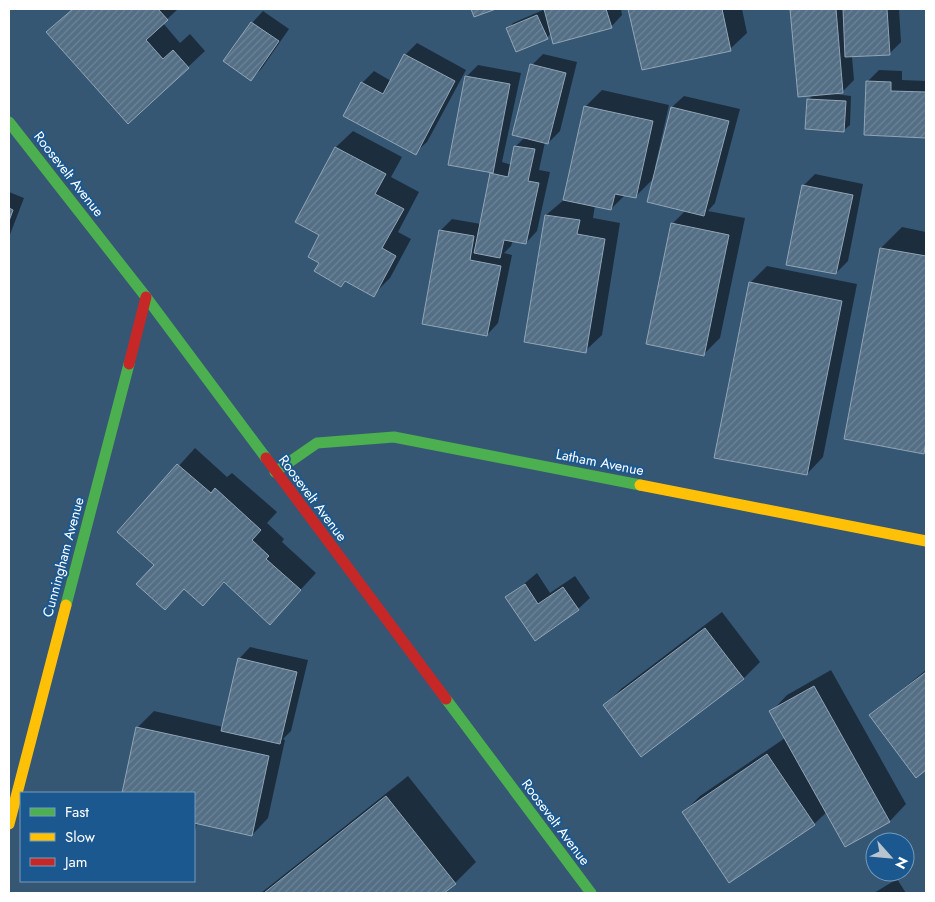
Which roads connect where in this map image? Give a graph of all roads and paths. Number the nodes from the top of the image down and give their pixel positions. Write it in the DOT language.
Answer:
graph roads {
  1 [pos="9,122"];
  2 [pos="146,297"];
  3 [pos="275,472"];
  4 [pos="926,541"];
  5 [pos="9,824"];
  6 [pos="591,893"];
  1 -- 2 [label="street, Roosevelt Avenue"];
  2 -- 3 [label="street, Roosevelt Avenue"];
  2 -- 5 [label="street, Cunningham Avenue"];
  3 -- 4 [label="street, Latham Avenue"];
  3 -- 6 [label="street, Roosevelt Avenue"];
}
